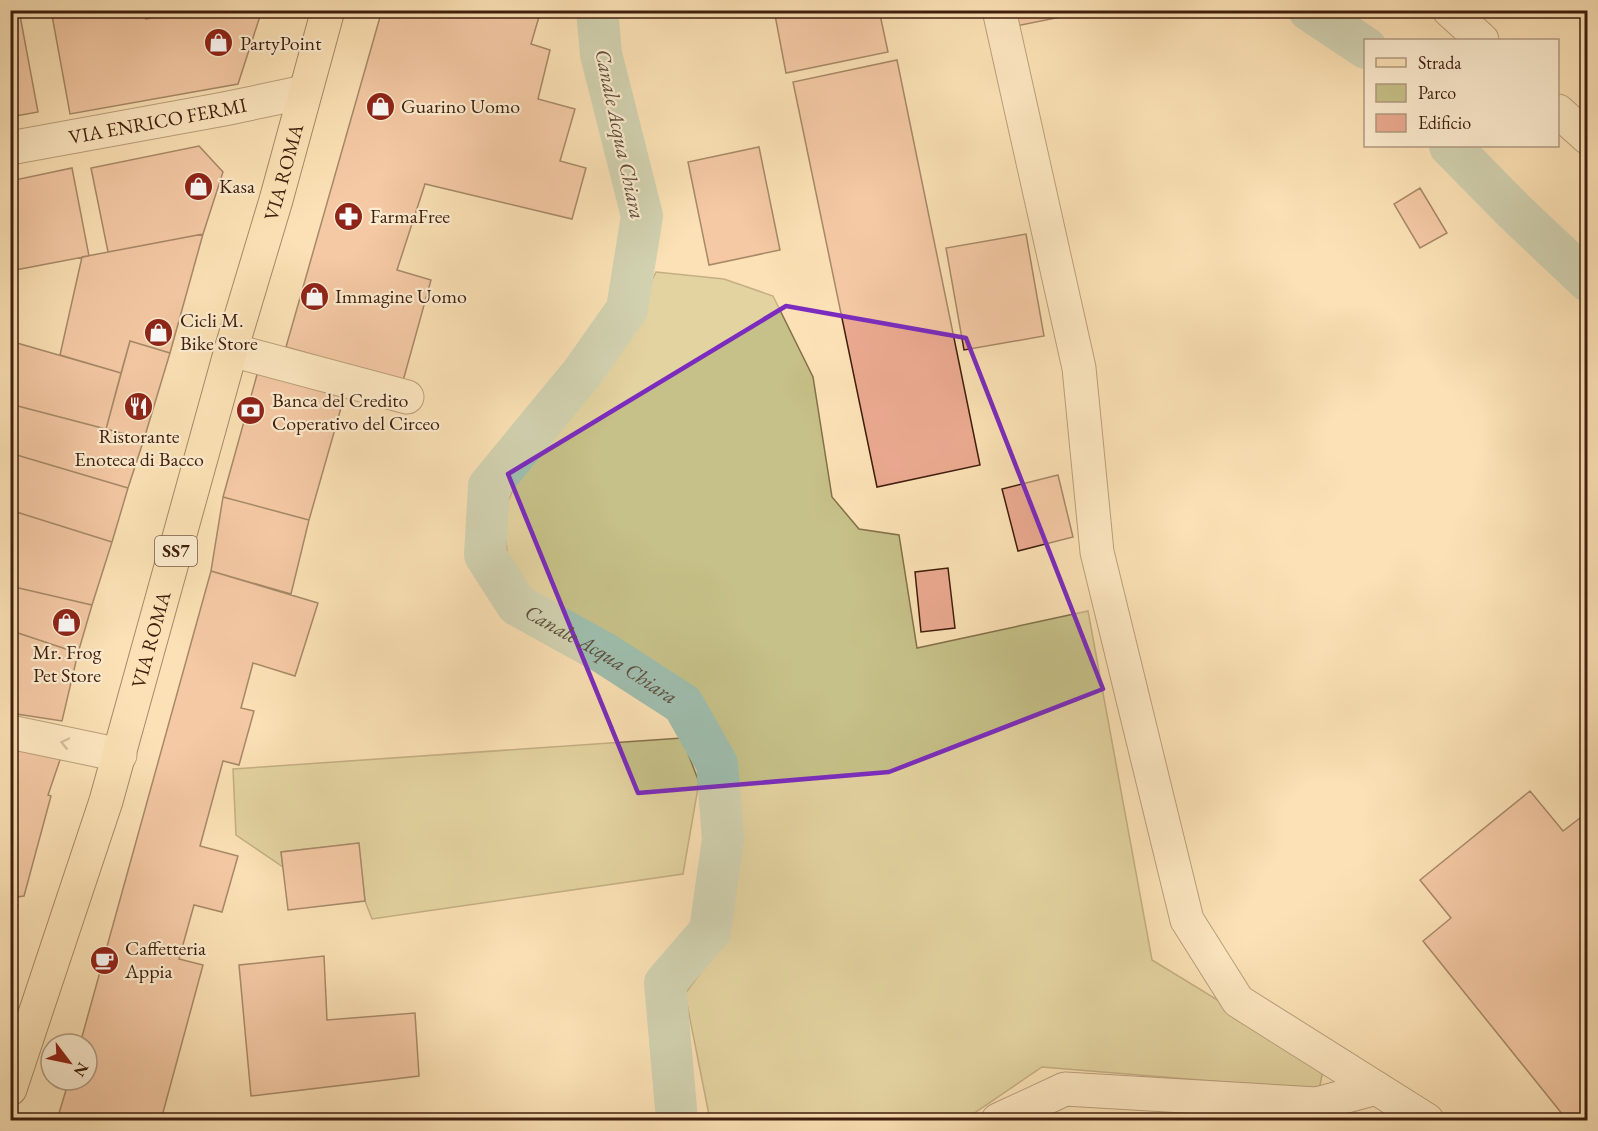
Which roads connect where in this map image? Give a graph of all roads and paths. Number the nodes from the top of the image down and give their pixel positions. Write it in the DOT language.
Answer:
graph roads {
  1 [pos="328,10"];
  2 [pos="999,10"];
  3 [pos="305,92"];
  4 [pos="1559,113"];
  5 [pos="1587,138"];
  6 [pos="10,148"];
  7 [pos="231,350"];
  8 [pos="407,397"];
  9 [pos="10,732"];
  10 [pos="120,754"];
  11 [pos="1376,1088"];
  12 [pos="11,1090"];
  13 [pos="1254,1110"];
  14 [pos="998,1120"];
  15 [pos="1427,1120"];
  1 -- 3 [label="main road, VIA ROMA / SS7"];
  2 -- 11 [label="street"];
  3 -- 6 [label="street, VIA ENRICO FERMI"];
  3 -- 7 [label="main road, VIA ROMA / SS7"];
  4 -- 5 [label="street"];
  7 -- 8 [label="street"];
  7 -- 10 [label="main road, VIA ROMA / SS7"];
  10 -- 9 [label="street, one-way"];
  10 -- 12 [label="main road, VIA ROMA / SS7"];
  11 -- 13 [label="street"];
  11 -- 15 [label="street"];
  13 -- 14 [label="street"];
}
